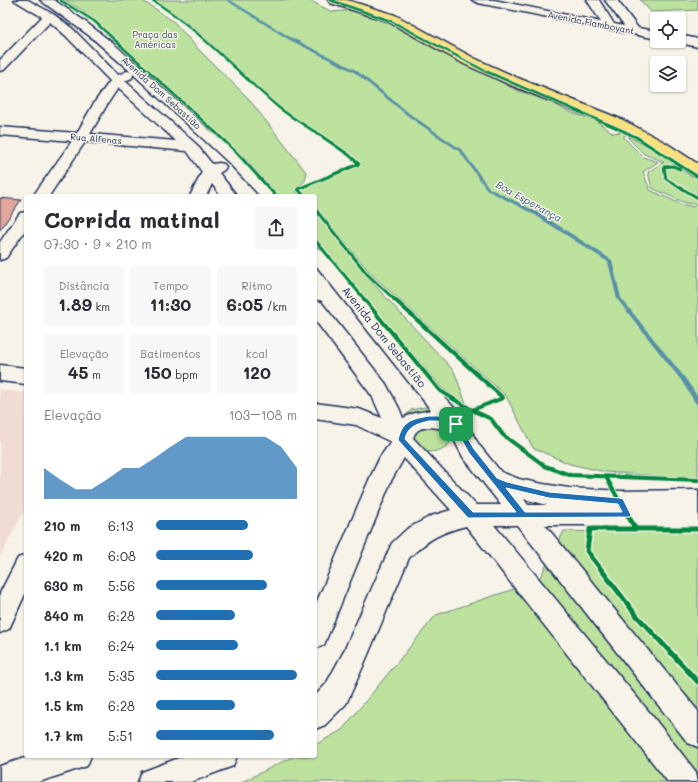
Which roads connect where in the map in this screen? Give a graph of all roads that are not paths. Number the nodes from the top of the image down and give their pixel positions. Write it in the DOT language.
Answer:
graph roads {
  1 [pos="20,0"];
  2 [pos="46,0"];
  3 [pos="334,0"];
  4 [pos="359,0"];
  5 [pos="478,0"];
  6 [pos="593,0"];
  7 [pos="611,0"];
  8 [pos="49,16"];
  9 [pos="610,27"];
  10 [pos="634,31"];
  11 [pos="650,34"];
  12 [pos="686,40"];
  13 [pos="698,43"];
  14 [pos="0,67"];
  15 [pos="140,74"];
  16 [pos="117,81"];
  17 [pos="0,131"];
  18 [pos="82,138"];
  19 [pos="191,147"];
  20 [pos="698,158"];
  21 [pos="234,160"];
  22 [pos="210,171"];
  23 [pos="698,171"];
  24 [pos="42,194"];
  25 [pos="199,194"];
  26 [pos="227,194"];
  27 [pos="266,194"];
  28 [pos="24,220"];
  29 [pos="0,254"];
  30 [pos="317,255"];
  31 [pos="317,310"];
  32 [pos="0,373"];
  33 [pos="24,376"];
  34 [pos="317,411"];
  35 [pos="456,424"];
  36 [pos="399,433"];
  37 [pos="496,480"];
  38 [pos="698,500"];
  39 [pos="465,509"];
  40 [pos="523,515"];
  41 [pos="698,515"];
  42 [pos="24,570"];
  43 [pos="0,620"];
  44 [pos="317,631"];
  45 [pos="317,714"];
  46 [pos="698,733"];
  47 [pos="71,758"];
  48 [pos="218,758"];
  49 [pos="0,780"];
  50 [pos="152,782"];
  51 [pos="686,782"];
  1 -- 8 [label="street, Avenida Dom Sebastião"];
  2 -- 15 [label="street, Avenida Dom Sebastião"];
  3 -- 23 [label="main road"];
  4 -- 20 [label="main road"];
  5 -- 9 [label="street, Avenida Flamboyant"];
  6 -- 9 [label="street"];
  7 -- 10 [label="street"];
  8 -- 14 [label="street"];
  8 -- 16 [label="street, Avenida Dom Sebastião"];
  9 -- 10 [label="street, Avenida Flamboyant"];
  10 -- 11 [label="street, Avenida Flamboyant"];
  12 -- 13 [label="street"];
  15 -- 16 [label="street"];
  15 -- 21 [label="street, Avenida Dom Sebastião"];
  16 -- 18 [label="street"];
  16 -- 19 [label="street, Avenida Dom Sebastião"];
  17 -- 18 [label="street, Rua Alfenas"];
  18 -- 19 [label="street, Rua Alfenas"];
  18 -- 24 [label="street"];
  19 -- 22 [label="street, Avenida Dom Sebastião"];
  21 -- 22 [label="street"];
  21 -- 27 [label="street, Avenida Dom Sebastião"];
  22 -- 25 [label="street"];
  22 -- 26 [label="street, Avenida Dom Sebastião"];
  28 -- 29 [label="street"];
  30 -- 35 [label="street, Avenida Dom Sebastião"];
  31 -- 36 [label="street"];
  32 -- 33 [label="street"];
  34 -- 36 [label="street"];
  35 -- 36 [label="street"];
  35 -- 37 [label="street, Avenida Dom Sebastião"];
  36 -- 39 [label="street"];
  36 -- 44 [label="street"];
  37 -- 38 [label="street"];
  37 -- 40 [label="street"];
  39 -- 40 [label="street"];
  39 -- 45 [label="street"];
  39 -- 51 [label="street"];
  40 -- 41 [label="street"];
  40 -- 46 [label="street"];
  42 -- 43 [label="street"];
  47 -- 49 [label="street"];
  48 -- 50 [label="street"];
}
